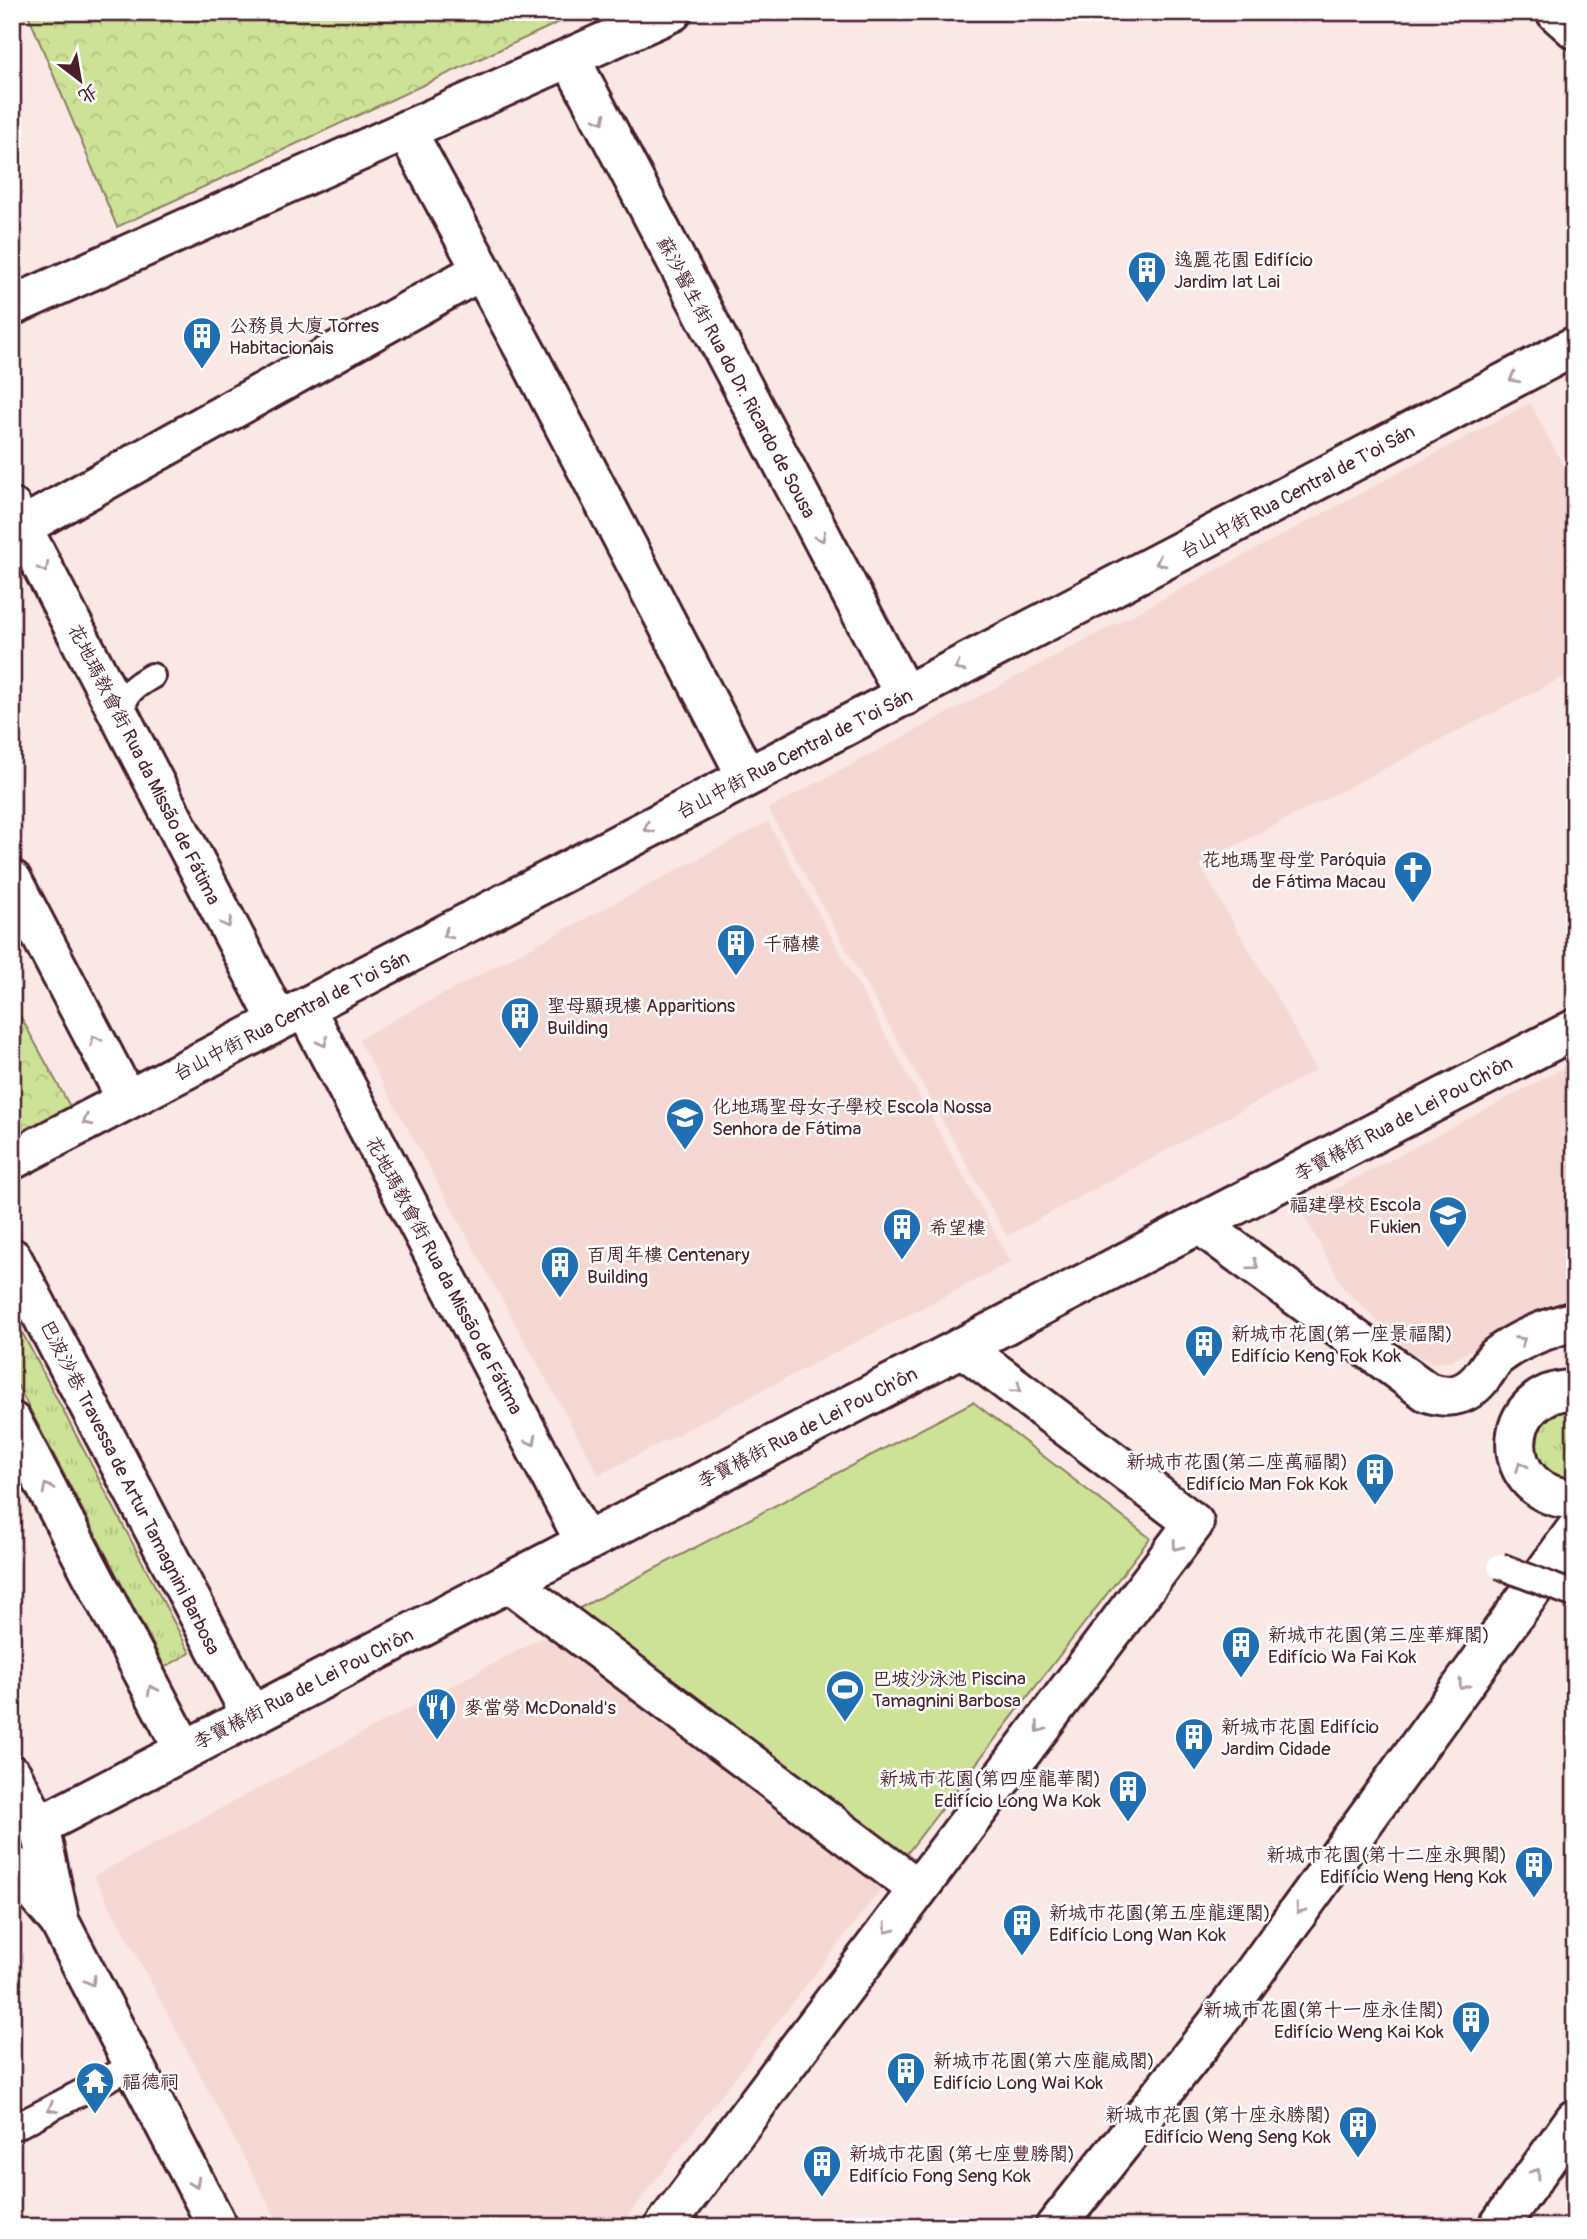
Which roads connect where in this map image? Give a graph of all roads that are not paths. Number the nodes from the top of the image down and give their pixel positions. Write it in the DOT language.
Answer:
graph roads {
  1 [pos="672,12"];
  2 [pos="1556,12"];
  3 [pos="1575,29"];
  4 [pos="570,58"];
  5 [pos="406,130"];
  6 [pos="482,270"];
  7 [pos="12,306"];
  8 [pos="1575,346"];
  9 [pos="17,517"];
  10 [pos="905,696"];
  11 [pos="747,777"];
  12 [pos="12,880"];
  13 [pos="292,1014"];
  14 [pos="1575,1029"];
  15 [pos="127,1100"];
  16 [pos="12,1160"];
  17 [pos="1199,1224"];
  18 [pos="12,1258"];
  19 [pos="1575,1321"];
  20 [pos="962,1347"];
  21 [pos="1485,1372"];
  22 [pos="1575,1376"];
  23 [pos="1558,1393"];
  24 [pos="12,1422"];
  25 [pos="1575,1499"];
  26 [pos="1575,1531"];
  27 [pos="585,1542"];
  28 [pos="1500,1566"];
  29 [pos="509,1581"];
  30 [pos="1575,1595"];
  31 [pos="251,1715"];
  32 [pos="184,1750"];
  33 [pos="12,1775"];
  34 [pos="39,1826"];
  35 [pos="12,1865"];
  36 [pos="918,1889"];
  37 [pos="59,1921"];
  38 [pos="1216,2025"];
  39 [pos="135,2065"];
  40 [pos="1575,2119"];
  41 [pos="12,2124"];
  42 [pos="218,2227"];
  43 [pos="664,2227"];
  44 [pos="1055,2227"];
  45 [pos="1086,2227"];
  46 [pos="1498,2227"];
  1 -- 4 [label="street"];
  2 -- 3 [label="street"];
  4 -- 5 [label="street"];
  4 -- 10 [label="street, 蘇沙醫生街 Rua do Dr. Ricardo de Sousa, one-way"];
  5 -- 6 [label="street"];
  5 -- 7 [label="street"];
  6 -- 9 [label="street"];
  6 -- 11 [label="street"];
  8 -- 10 [label="street, 台山中街 Rua Central de T'oi Sán, one-way"];
  9 -- 13 [label="street, 花地瑪教會街 Rua da Missão de Fátima, one-way"];
  10 -- 11 [label="street, 台山中街 Rua Central de T'oi Sán"];
  11 -- 13 [label="street, 台山中街 Rua Central de T'oi Sán, one-way"];
  15 -- 12 [label="street, one-way"];
  13 -- 15 [label="street, 台山中街 Rua Central de T'oi Sán"];
  13 -- 27 [label="street, 花地瑪教會街 Rua da Missão de Fátima, one-way"];
  14 -- 17 [label="street, 李寶椿街 Rua de Lei Pou Ch'ôn"];
  15 -- 16 [label="street, 台山中街 Rua Central de T'oi Sán, one-way"];
  17 -- 20 [label="street, 李寶椿街 Rua de Lei Pou Ch'ôn"];
  17 -- 21 [label="street, one-way"];
  18 -- 31 [label="street, 巴波沙巷 Travessa de Artur Tamagnini Barbosa"];
  21 -- 19 [label="street, one-way"];
  20 -- 27 [label="street, 李寶椿街 Rua de Lei Pou Ch'ôn"];
  20 -- 36 [label="street, one-way"];
  21 -- 23 [label="street"];
  22 -- 23 [label="lane"];
  25 -- 23 [label="street, one-way"];
  32 -- 24 [label="street, one-way"];
  26 -- 38 [label="street, one-way"];
  27 -- 29 [label="street, 李寶椿街 Rua de Lei Pou Ch'ôn"];
  28 -- 30 [label="lane, bridge"];
  29 -- 31 [label="street, 李寶椿街 Rua de Lei Pou Ch'ôn"];
  29 -- 36 [label="street"];
  31 -- 32 [label="street, 李寶椿街 Rua de Lei Pou Ch'ôn"];
  32 -- 34 [label="street, 李寶椿街 Rua de Lei Pou Ch'ôn"];
  33 -- 34 [label="street"];
  34 -- 37 [label="street"];
  35 -- 37 [label="street"];
  36 -- 43 [label="street, one-way"];
  37 -- 39 [label="street, one-way"];
  38 -- 44 [label="street"];
  38 -- 45 [label="street"];
  39 -- 41 [label="lane, one-way"];
  39 -- 42 [label="street, one-way"];
  46 -- 40 [label="street, one-way"];
}
